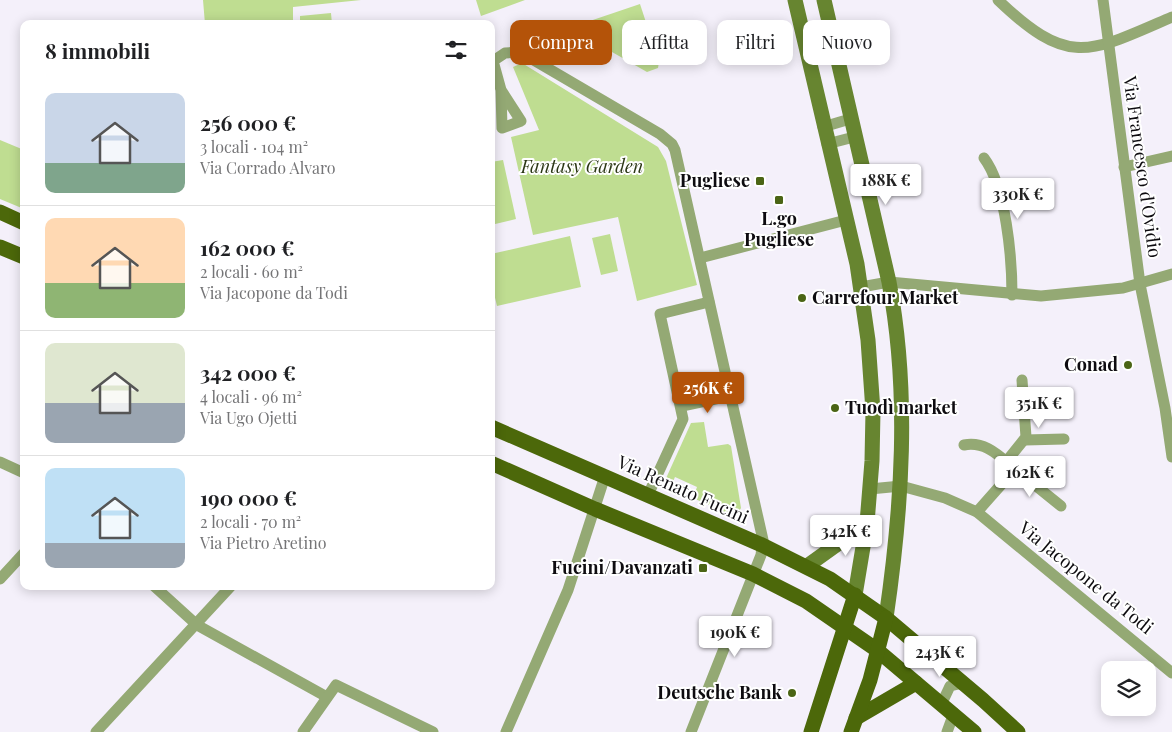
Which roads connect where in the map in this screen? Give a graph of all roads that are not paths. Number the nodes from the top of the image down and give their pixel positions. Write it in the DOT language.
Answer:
graph roads {
  1 [pos="795,0"];
  2 [pos="824,0"];
  3 [pos="998,0"];
  4 [pos="1103,0"];
  5 [pos="1172,17"];
  6 [pos="1107,44"];
  7 [pos="495,60"];
  8 [pos="495,68"];
  9 [pos="501,90"];
  10 [pos="850,119"];
  11 [pos="823,126"];
  12 [pos="854,137"];
  13 [pos="827,144"];
  14 [pos="1172,156"];
  15 [pos="984,158"];
  16 [pos="1124,167"];
  17 [pos="0,212"];
  18 [pos="846,220"];
  19 [pos="20,221"];
  20 [pos="0,247"];
  21 [pos="20,255"];
  22 [pos="700,258"];
  23 [pos="1172,274"];
  24 [pos="889,282"];
  25 [pos="1140,284"];
  26 [pos="861,288"];
  27 [pos="1012,295"];
  28 [pos="709,302"];
  29 [pos="1022,380"];
  30 [pos="729,396"];
  31 [pos="682,406"];
  32 [pos="1168,407"];
  33 [pos="495,429"];
  34 [pos="1064,439"];
  35 [pos="1025,440"];
  36 [pos="964,445"];
  37 [pos="1172,457"];
  38 [pos="0,462"];
  39 [pos="495,465"];
  40 [pos="1011,466"];
  41 [pos="20,471"];
  42 [pos="605,476"];
  43 [pos="901,486"];
  44 [pos="870,488"];
  45 [pos="648,495"];
  46 [pos="1061,506"];
  47 [pos="595,509"];
  48 [pos="977,512"];
  49 [pos="867,523"];
  50 [pos="762,545"];
  51 [pos="20,558"];
  52 [pos="807,566"];
  53 [pos="753,574"];
  54 [pos="0,580"];
  55 [pos="158,590"];
  56 [pos="228,590"];
  57 [pos="854,595"];
  58 [pos="886,618"];
  59 [pos="197,625"];
  60 [pos="845,627"];
  61 [pos="877,650"];
  62 [pos="1172,672"];
  63 [pos="916,683"];
  64 [pos="963,683"];
  65 [pos="327,697"];
  66 [pos="942,703"];
  67 [pos="954,713"];
  68 [pos="853,725"];
  69 [pos="96,732"];
  70 [pos="303,732"];
  71 [pos="432,732"];
  72 [pos="506,732"];
  73 [pos="691,732"];
  74 [pos="810,732"];
  75 [pos="947,732"];
  76 [pos="974,732"];
  77 [pos="1018,732"];
  1 -- 11 [label="main road"];
  2 -- 10 [label="main road"];
  3 -- 6 [label="street"];
  4 -- 6 [label="street, Via Francesco d'Ovidio"];
  5 -- 6 [label="street"];
  6 -- 16 [label="street, Via Francesco d'Ovidio"];
  7 -- 22 [label="street"];
  8 -- 9 [label="street"];
  10 -- 11 [label="street"];
  10 -- 12 [label="main road"];
  11 -- 13 [label="main road"];
  12 -- 13 [label="street"];
  12 -- 24 [label="main road"];
  13 -- 18 [label="main road"];
  14 -- 16 [label="street"];
  15 -- 27 [label="street"];
  16 -- 25 [label="street, Via Francesco d'Ovidio"];
  17 -- 19 [label="main road"];
  18 -- 22 [label="street"];
  18 -- 26 [label="main road"];
  20 -- 21 [label="main road"];
  22 -- 28 [label="street"];
  23 -- 25 [label="street"];
  24 -- 26 [label="street"];
  24 -- 27 [label="street"];
  24 -- 43 [label="main road"];
  25 -- 27 [label="street"];
  25 -- 32 [label="street, Via Francesco d'Ovidio"];
  26 -- 44 [label="main road"];
  28 -- 30 [label="street"];
  28 -- 31 [label="street"];
  29 -- 35 [label="street"];
  30 -- 31 [label="street"];
  30 -- 50 [label="street"];
  31 -- 45 [label="street"];
  32 -- 37 [label="street, Via Francesco d'Ovidio"];
  33 -- 42 [label="main road, Via Renato Fucini"];
  34 -- 35 [label="street"];
  35 -- 40 [label="street"];
  36 -- 40 [label="street"];
  38 -- 41 [label="street"];
  39 -- 47 [label="main road"];
  40 -- 46 [label="street"];
  40 -- 48 [label="street"];
  42 -- 45 [label="main road, Via Renato Fucini"];
  42 -- 47 [label="street"];
  43 -- 44 [label="street, Via Jacopone da Todi"];
  43 -- 48 [label="street, Via Jacopone da Todi"];
  43 -- 58 [label="main road"];
  44 -- 49 [label="main road"];
  45 -- 50 [label="main road, Via Renato Fucini"];
  47 -- 53 [label="main road"];
  47 -- 72 [label="street"];
  48 -- 62 [label="street, Via Jacopone da Todi"];
  49 -- 52 [label="main road"];
  49 -- 57 [label="main road"];
  50 -- 52 [label="main road, Via Renato Fucini"];
  50 -- 53 [label="street"];
  51 -- 54 [label="street"];
  52 -- 57 [label="main road, Via Renato Fucini"];
  53 -- 60 [label="main road"];
  53 -- 73 [label="street"];
  55 -- 59 [label="street"];
  56 -- 59 [label="street"];
  57 -- 58 [label="main road, Via Renato Fucini"];
  57 -- 60 [label="main road"];
  58 -- 61 [label="main road"];
  58 -- 64 [label="main road, Via Renato Fucini"];
  59 -- 65 [label="street"];
  59 -- 69 [label="street"];
  60 -- 61 [label="main road"];
  60 -- 74 [label="main road"];
  61 -- 63 [label="main road"];
  61 -- 68 [label="main road"];
  63 -- 66 [label="main road"];
  63 -- 68 [label="main road"];
  64 -- 66 [label="street"];
  64 -- 77 [label="main road, Via Renato Fucini"];
  65 -- 70 [label="street"];
  65 -- 71 [label="street"];
  66 -- 67 [label="main road"];
  67 -- 75 [label="street"];
  67 -- 76 [label="main road"];
}
